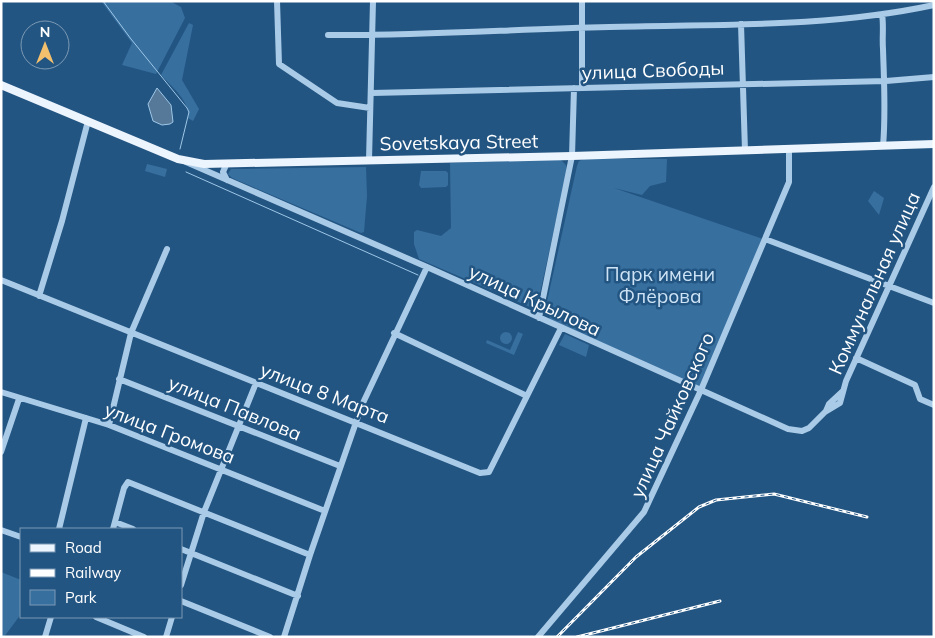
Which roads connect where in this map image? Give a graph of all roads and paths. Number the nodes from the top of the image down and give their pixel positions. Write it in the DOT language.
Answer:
graph roads {
  1 [pos="277,1"];
  2 [pos="373,1"];
  3 [pos="582,1"];
  4 [pos="934,5"];
  5 [pos="882,14"];
  6 [pos="741,24"];
  7 [pos="582,27"];
  8 [pos="328,35"];
  9 [pos="372,35"];
  10 [pos="934,77"];
  11 [pos="886,81"];
  12 [pos="742,83"];
  13 [pos="1,85"];
  14 [pos="582,87"];
  15 [pos="574,88"];
  16 [pos="372,93"];
  17 [pos="370,108"];
  18 [pos="88,121"];
  19 [pos="934,144"];
  20 [pos="883,146"];
  21 [pos="789,149"];
  22 [pos="745,151"];
  23 [pos="572,156"];
  24 [pos="369,160"];
  25 [pos="183,161"];
  26 [pos="226,165"];
  27 [pos="228,181"];
  28 [pos="934,187"];
  29 [pos="765,239"];
  30 [pos="167,249"];
  31 [pos="427,267"];
  32 [pos="1,280"];
  33 [pos="890,286"];
  34 [pos="39,296"];
  35 [pos="934,303"];
  36 [pos="539,318"];
  37 [pos="561,328"];
  38 [pos="131,333"];
  39 [pos="394,333"];
  40 [pos="856,358"];
  41 [pos="119,379"];
  42 [pos="256,383"];
  43 [pos="701,390"];
  44 [pos="1,392"];
  45 [pos="527,396"];
  46 [pos="19,399"];
  47 [pos="934,405"];
  48 [pos="825,412"];
  49 [pos="86,418"];
  50 [pos="356,421"];
  51 [pos="109,425"];
  52 [pos="240,426"];
  53 [pos="1,452"];
  54 [pos="340,466"];
  55 [pos="222,468"];
  56 [pos="325,511"];
  57 [pos="204,512"];
  58 [pos="115,522"];
  59 [pos="59,528"];
  60 [pos="113,528"];
  61 [pos="130,528"];
  62 [pos="1,530"];
  63 [pos="20,537"];
  64 [pos="182,550"];
  65 [pos="191,554"];
  66 [pos="310,555"];
  67 [pos="182,582"];
  68 [pos="298,596"];
  69 [pos="182,600"];
  70 [pos="52,618"];
  71 [pos="98,618"];
  72 [pos="172,618"];
  73 [pos="45,637"];
  74 [pos="144,637"];
  75 [pos="166,637"];
  76 [pos="270,637"];
  77 [pos="284,637"];
  78 [pos="538,637"];
  1 -- 17 [label="street"];
  2 -- 9 [label="street"];
  3 -- 7 [label="street"];
  4 -- 5 [label="street"];
  5 -- 6 [label="street"];
  5 -- 11 [label="street"];
  6 -- 7 [label="street"];
  6 -- 12 [label="street"];
  7 -- 9 [label="street"];
  7 -- 14 [label="street"];
  8 -- 9 [label="street"];
  9 -- 16 [label="street"];
  10 -- 11 [label="street, улица Свободы"];
  11 -- 12 [label="street, улица Свободы"];
  11 -- 20 [label="street"];
  12 -- 14 [label="street, улица Свободы"];
  12 -- 22 [label="street"];
  13 -- 18 [label="main road, Sovetskaya Street"];
  14 -- 15 [label="street, улица Свободы"];
  15 -- 16 [label="street, улица Свободы"];
  15 -- 23 [label="street"];
  16 -- 17 [label="street"];
  17 -- 24 [label="street"];
  18 -- 25 [label="main road, Sovetskaya Street"];
  18 -- 34 [label="street"];
  19 -- 20 [label="main road, Sovetskaya Street"];
  20 -- 21 [label="main road, Sovetskaya Street"];
  21 -- 22 [label="main road, Sovetskaya Street"];
  21 -- 29 [label="street, улица Чайковского"];
  22 -- 23 [label="main road, Sovetskaya Street"];
  23 -- 24 [label="main road, Sovetskaya Street"];
  23 -- 36 [label="street"];
  24 -- 26 [label="main road, Sovetskaya Street"];
  25 -- 26 [label="main road, Sovetskaya Street"];
  25 -- 27 [label="street, улица Крылова"];
  26 -- 27 [label="street"];
  27 -- 31 [label="street, улица Крылова"];
  28 -- 33 [label="street, Коммунальная улица"];
  29 -- 33 [label="street"];
  29 -- 43 [label="street, улица Чайковского"];
  30 -- 38 [label="street"];
  31 -- 36 [label="street, улица Крылова"];
  31 -- 39 [label="street"];
  32 -- 34 [label="street, улица 8 Марта"];
  33 -- 35 [label="street"];
  33 -- 40 [label="street, Коммунальная улица"];
  34 -- 38 [label="street, улица 8 Марта"];
  36 -- 37 [label="street, улица Крылова"];
  37 -- 43 [label="street, улица Крылова"];
  37 -- 45 [label="street, улица 8 Марта"];
  38 -- 41 [label="street"];
  38 -- 42 [label="street, улица 8 Марта"];
  39 -- 45 [label="street"];
  39 -- 50 [label="street"];
  40 -- 47 [label="street"];
  40 -- 48 [label="street, Коммунальная улица"];
  41 -- 51 [label="street"];
  41 -- 52 [label="street, улица Павлова"];
  42 -- 50 [label="street, улица 8 Марта"];
  42 -- 52 [label="street"];
  43 -- 48 [label="street, улица Крылова"];
  43 -- 78 [label="street, улица Чайковского"];
  44 -- 46 [label="street, улица Громова"];
  45 -- 50 [label="street, улица 8 Марта"];
  46 -- 49 [label="street, улица Громова"];
  46 -- 53 [label="street"];
  49 -- 51 [label="street, улица Громова"];
  49 -- 59 [label="street"];
  50 -- 54 [label="street"];
  51 -- 55 [label="street, улица Громова"];
  52 -- 54 [label="street, улица Павлова"];
  52 -- 55 [label="street"];
  54 -- 56 [label="street"];
  55 -- 56 [label="street, улица Громова"];
  55 -- 57 [label="street"];
  56 -- 66 [label="street"];
  57 -- 58 [label="street"];
  57 -- 65 [label="street"];
  57 -- 66 [label="street"];
  58 -- 60 [label="street"];
  58 -- 61 [label="street"];
  62 -- 63 [label="street"];
  64 -- 65 [label="street"];
  65 -- 67 [label="street"];
  65 -- 68 [label="street"];
  66 -- 68 [label="street"];
  68 -- 77 [label="street"];
  69 -- 76 [label="street"];
  70 -- 73 [label="street"];
  71 -- 74 [label="street"];
  72 -- 75 [label="street"];
}
